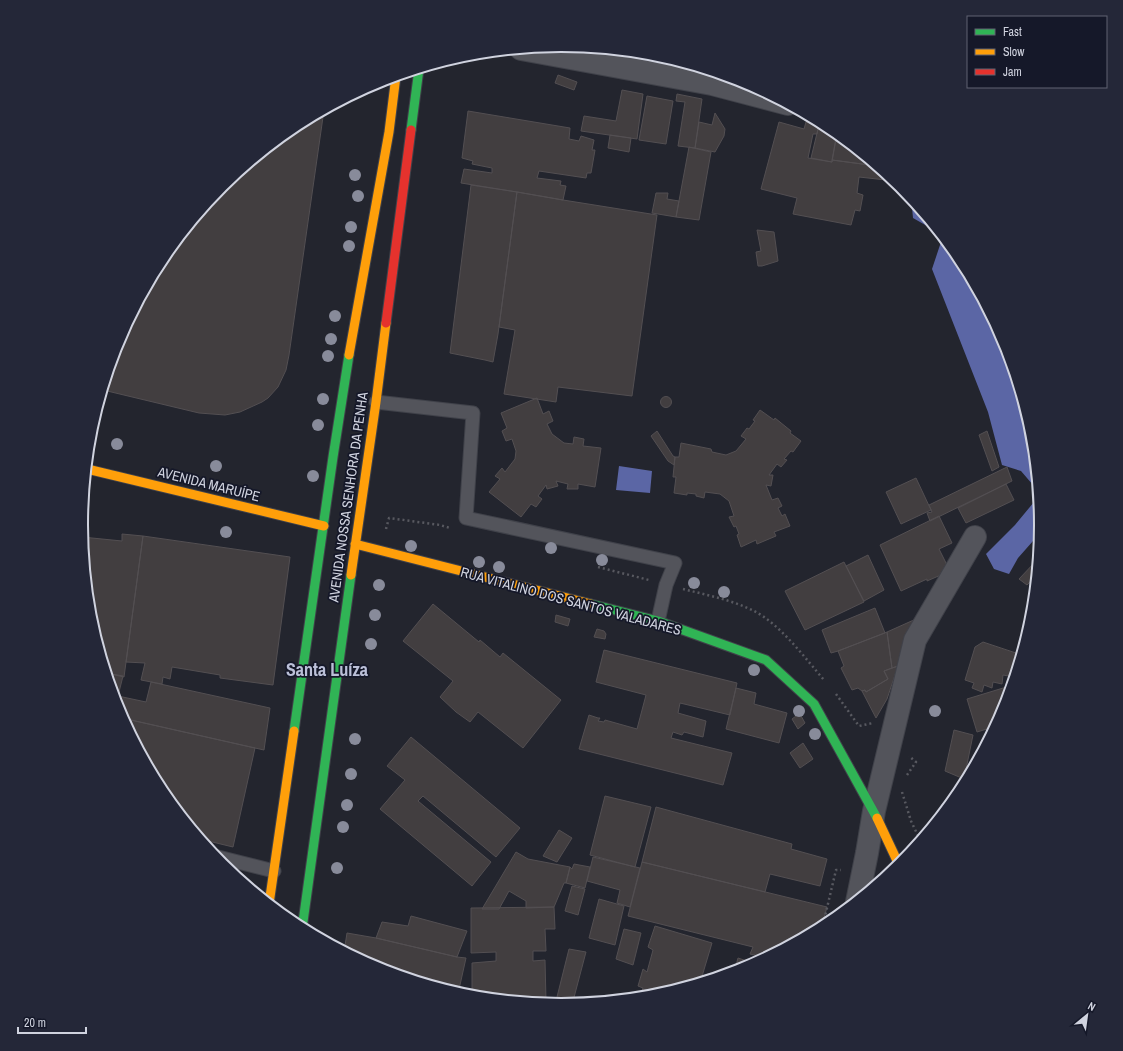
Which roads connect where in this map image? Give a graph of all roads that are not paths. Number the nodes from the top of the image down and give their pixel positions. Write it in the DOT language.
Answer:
graph roads {
  1 [pos="545,53"];
  2 [pos="418,74"];
  3 [pos="714,78"];
  4 [pos="395,82"];
  5 [pos="745,89"];
  6 [pos="376,402"];
  7 [pos="92,469"];
  8 [pos="363,487"];
  9 [pos="352,507"];
  10 [pos="331,525"];
  11 [pos="975,536"];
  12 [pos="351,541"];
  13 [pos="658,621"];
  14 [pos="874,811"];
  15 [pos="226,859"];
  16 [pos="897,859"];
  17 [pos="274,871"];
  18 [pos="859,894"];
  19 [pos="270,898"];
  20 [pos="302,921"];
  1 -- 3 [label="street"];
  2 -- 6 [label="main road, AVENIDA NOSSA SENHORA DA PENHA"];
  3 -- 5 [label="street"];
  4 -- 10 [label="main road, AVENIDA NOSSA SENHORA DA PENHA"];
  6 -- 8 [label="main road, AVENIDA NOSSA SENHORA DA PENHA"];
  6 -- 13 [label="lane"];
  7 -- 10 [label="main road, AVENIDA MARUÍPE"];
  8 -- 9 [label="main road"];
  8 -- 12 [label="main road, AVENIDA NOSSA SENHORA DA PENHA"];
  10 -- 17 [label="main road, AVENIDA NOSSA SENHORA DA PENHA"];
  11 -- 14 [label="street"];
  12 -- 13 [label="main road, RUA VITALINO DOS SANTOS VALADARES"];
  12 -- 20 [label="main road, AVENIDA NOSSA SENHORA DA PENHA"];
  13 -- 14 [label="main road, RUA VITALINO DOS SANTOS VALADARES"];
  14 -- 16 [label="main road, RUA VITALINO DOS SANTOS VALADARES"];
  14 -- 18 [label="street"];
  15 -- 17 [label="lane"];
  17 -- 19 [label="main road, AVENIDA NOSSA SENHORA DA PENHA"];
}
